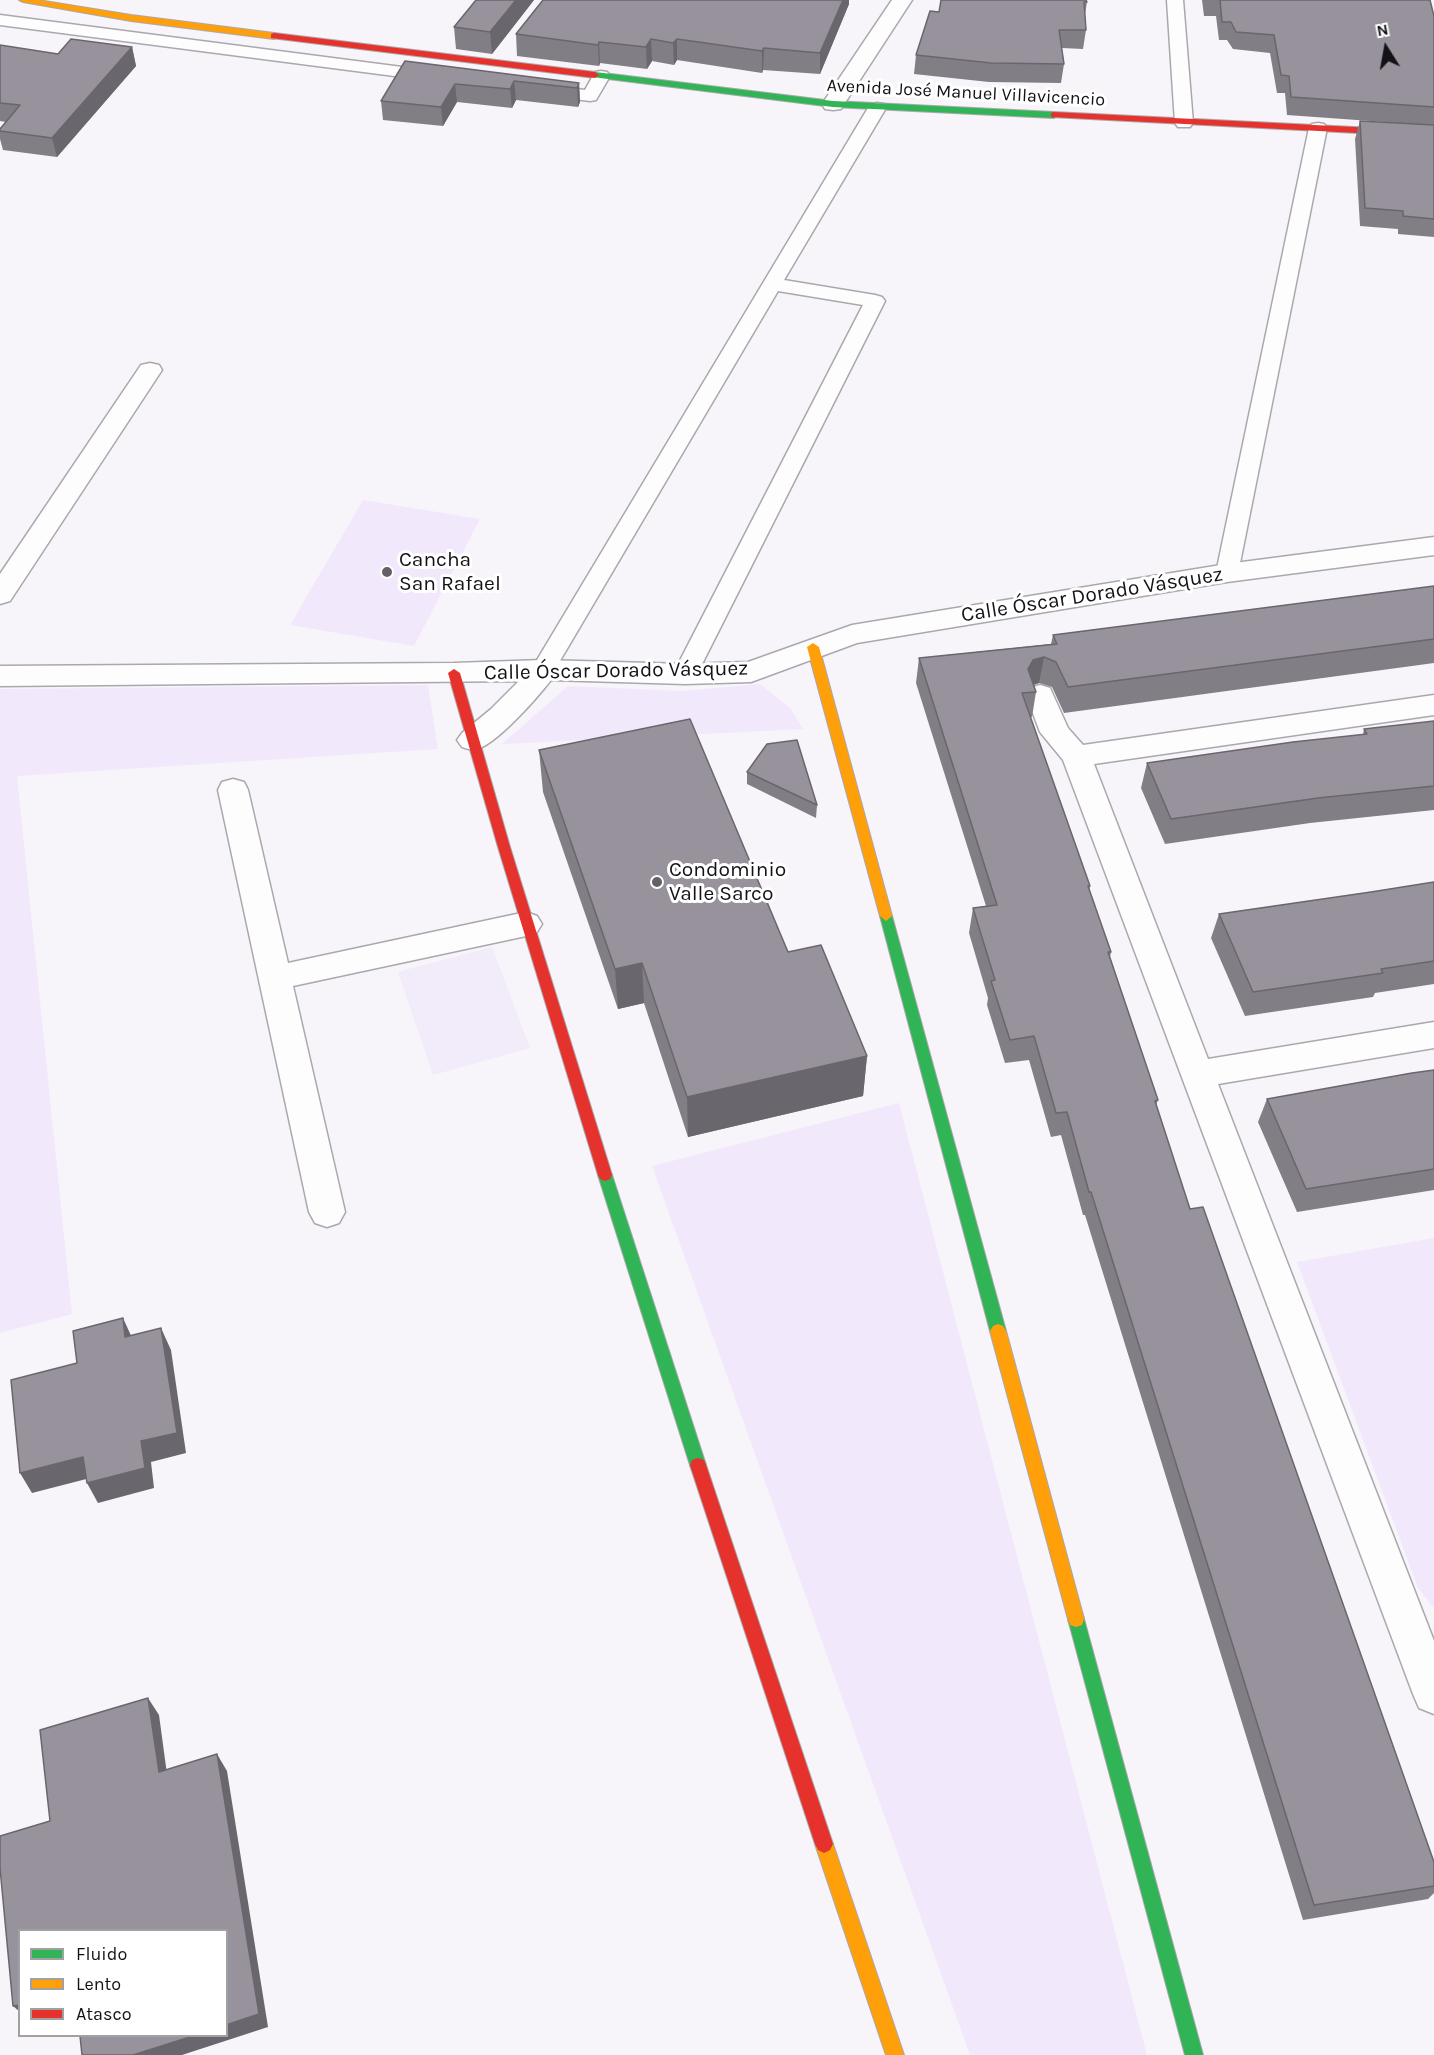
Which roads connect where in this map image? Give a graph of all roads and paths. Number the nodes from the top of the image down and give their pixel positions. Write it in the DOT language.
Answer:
graph roads {
  1 [pos="23,0"];
  2 [pos="902,0"];
  3 [pos="1175,0"];
  4 [pos="0,20"];
  5 [pos="601,76"];
  6 [pos="451,78"];
  7 [pos="520,87"];
  8 [pos="833,104"];
  9 [pos="877,108"];
  10 [pos="1184,123"];
  11 [pos="1318,129"];
  12 [pos="1434,134"];
  13 [pos="774,284"];
  14 [pos="150,370"];
  15 [pos="1434,546"];
  16 [pos="1227,573"];
  17 [pos="0,596"];
  18 [pos="813,647"];
  19 [pos="543,670"];
  20 [pos="454,673"];
  21 [pos="685,674"];
  22 [pos="0,676"];
  23 [pos="1040,695"];
  24 [pos="1434,705"];
  25 [pos="472,740"];
  26 [pos="1076,756"];
  27 [pos="233,790"];
  28 [pos="526,924"];
  29 [pos="274,978"];
  30 [pos="1434,1035"];
  31 [pos="1198,1074"];
  32 [pos="327,1212"];
  33 [pos="1425,1643"];
  34 [pos="1434,1694"];
  35 [pos="895,2055"];
  36 [pos="1194,2055"];
  1 -- 5 [label="street, Avenida José Manuel Villavicencio"];
  2 -- 8 [label="street"];
  3 -- 10 [label="lane"];
  4 -- 6 [label="lane"];
  5 -- 7 [label="lane"];
  5 -- 8 [label="street, Avenida José Manuel Villavicencio"];
  8 -- 9 [label="street, Avenida José Manuel Villavicencio"];
  9 -- 10 [label="street, Avenida José Manuel Villavicencio"];
  9 -- 13 [label="lane"];
  10 -- 11 [label="street, Avenida José Manuel Villavicencio"];
  11 -- 12 [label="street, Avenida José Manuel Villavicencio"];
  11 -- 16 [label="lane"];
  13 -- 19 [label="lane"];
  13 -- 21 [label="lane"];
  14 -- 17 [label="street"];
  15 -- 16 [label="street, Calle Óscar Dorado Vásquez"];
  16 -- 18 [label="street, Calle Óscar Dorado Vásquez"];
  18 -- 21 [label="street, Calle Óscar Dorado Vásquez"];
  18 -- 36 [label="street"];
  19 -- 20 [label="street, Calle Óscar Dorado Vásquez"];
  19 -- 21 [label="street, Calle Óscar Dorado Vásquez"];
  19 -- 25 [label="street"];
  20 -- 22 [label="street, Calle Óscar Dorado Vásquez"];
  20 -- 25 [label="street"];
  23 -- 26 [label="street"];
  24 -- 26 [label="street"];
  25 -- 28 [label="street"];
  26 -- 31 [label="street"];
  27 -- 29 [label="street"];
  28 -- 29 [label="street"];
  28 -- 35 [label="street"];
  29 -- 32 [label="street"];
  30 -- 31 [label="street"];
  31 -- 33 [label="street"];
  33 -- 34 [label="street"];
}
